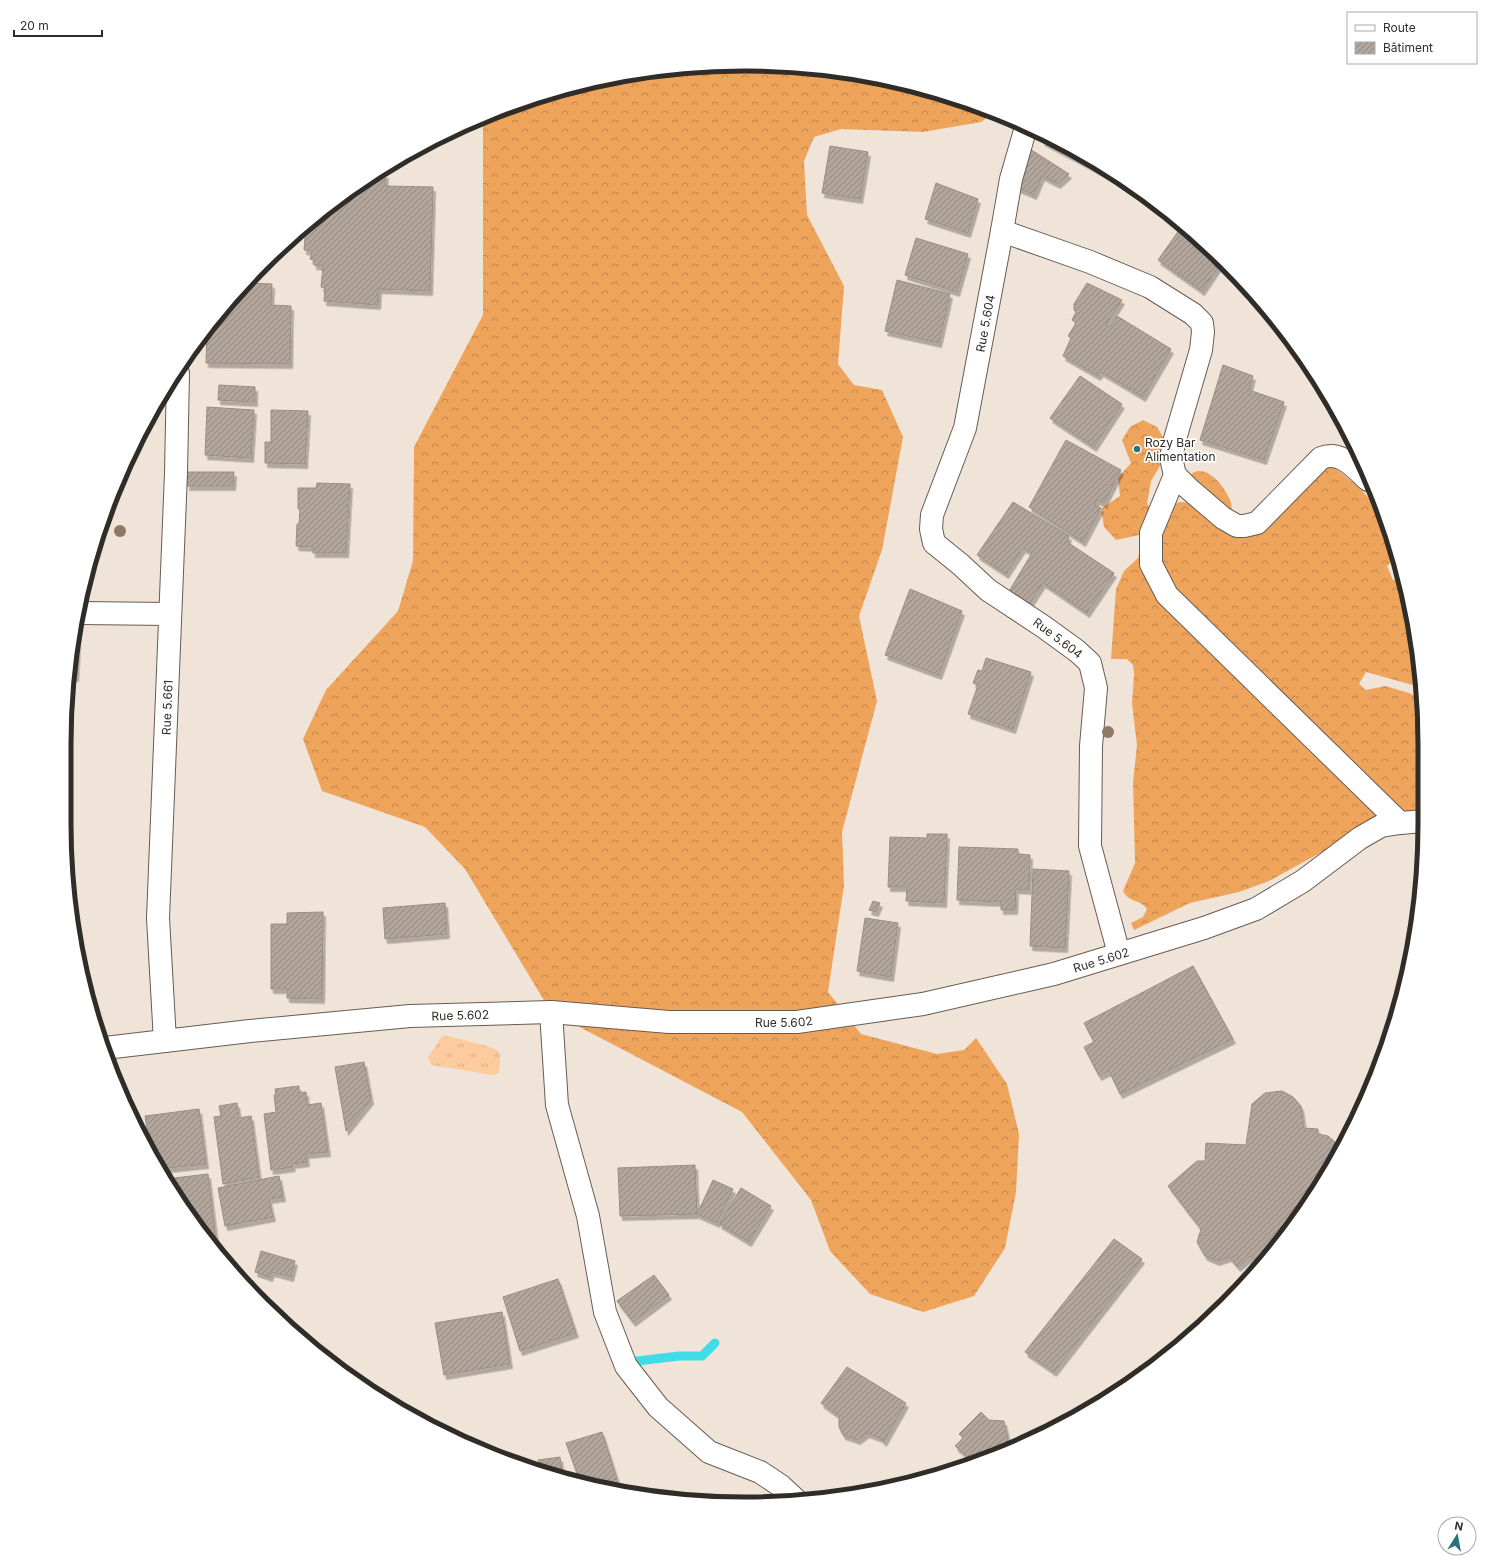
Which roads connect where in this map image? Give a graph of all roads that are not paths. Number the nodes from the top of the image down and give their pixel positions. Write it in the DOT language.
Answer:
graph roads {
  1 [pos="1025,132"];
  2 [pos="1002,231"];
  3 [pos="178,381"];
  4 [pos="1175,475"];
  5 [pos="1361,475"];
  6 [pos="84,613"];
  7 [pos="169,614"];
  8 [pos="1418,821"];
  9 [pos="1400,822"];
  10 [pos="1119,954"];
  11 [pos="551,1012"];
  12 [pos="165,1041"];
  13 [pos="110,1047"];
  14 [pos="791,1496"];
  1 -- 2 [label="street, Rue 5.604"];
  2 -- 4 [label="street"];
  2 -- 10 [label="street, Rue 5.604"];
  3 -- 7 [label="street, Rue 5.661"];
  4 -- 5 [label="street"];
  4 -- 9 [label="street"];
  6 -- 7 [label="street"];
  7 -- 12 [label="street, Rue 5.661"];
  8 -- 9 [label="street, Rue 5.602"];
  9 -- 10 [label="street, Rue 5.602"];
  10 -- 11 [label="street, Rue 5.602"];
  11 -- 12 [label="street, Rue 5.602"];
  11 -- 14 [label="street"];
  12 -- 13 [label="street, Rue 5.602"];
}
